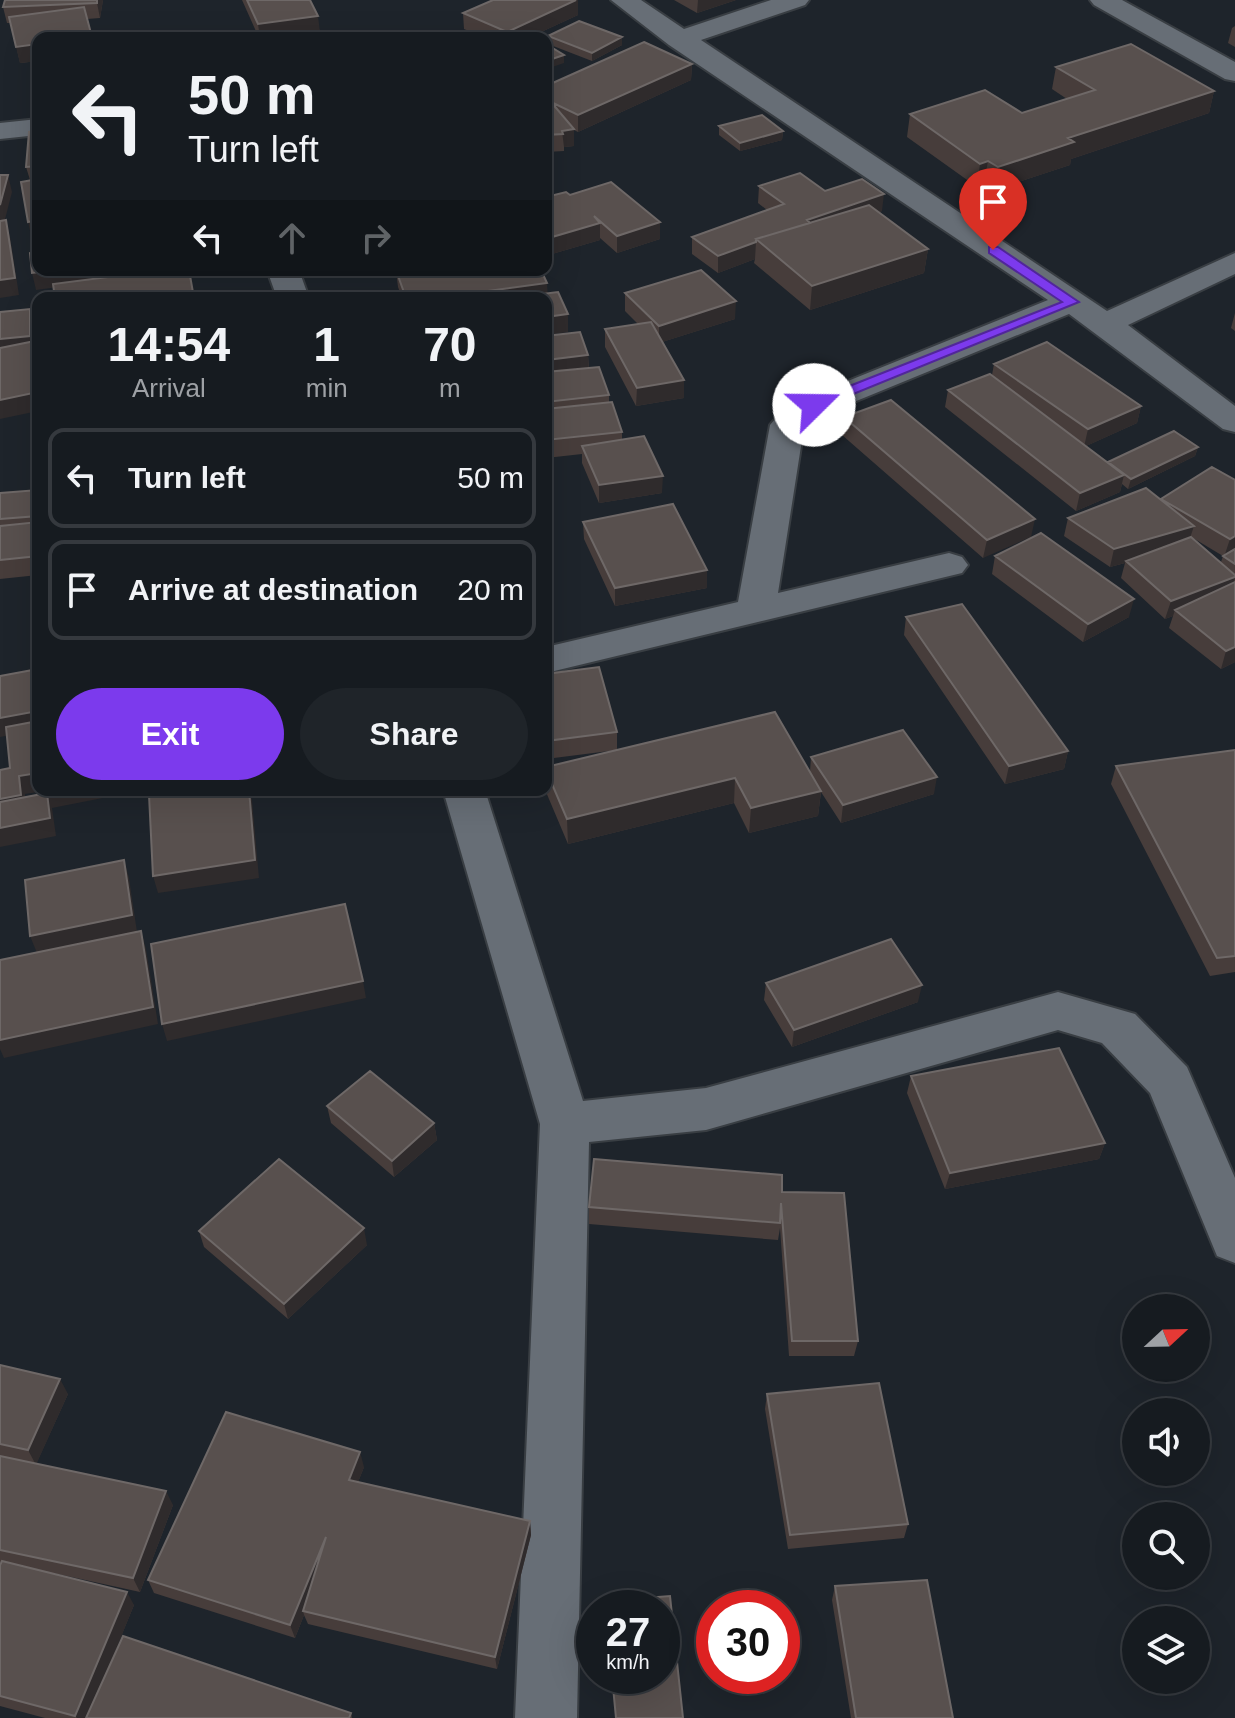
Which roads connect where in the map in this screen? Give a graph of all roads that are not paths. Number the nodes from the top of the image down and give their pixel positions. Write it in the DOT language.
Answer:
graph roads {
  1 [pos="624,0"];
  2 [pos="796,0"];
  3 [pos="1103,0"];
  4 [pos="678,39"];
  5 [pos="1235,73"];
  6 [pos="32,128"];
  7 [pos="0,131"];
  8 [pos="1235,262"];
  9 [pos="1072,302"];
  10 [pos="1105,324"];
  11 [pos="1235,422"];
  12 [pos="949,565"];
  13 [pos="756,608"];
  14 [pos="552,659"];
  15 [pos="466,796"];
  16 [pos="565,1124"];
  17 [pos="1235,1240"];
  18 [pos="546,1718"];
  1 -- 4 [label="street"];
  2 -- 4 [label="street"];
  3 -- 5 [label="street"];
  4 -- 9 [label="street"];
  6 -- 7 [label="street"];
  8 -- 10 [label="street"];
  9 -- 10 [label="street"];
  9 -- 13 [label="street"];
  10 -- 11 [label="street"];
  12 -- 13 [label="street"];
  13 -- 14 [label="street"];
  15 -- 16 [label="street"];
  16 -- 17 [label="street"];
  16 -- 18 [label="street"];
}
